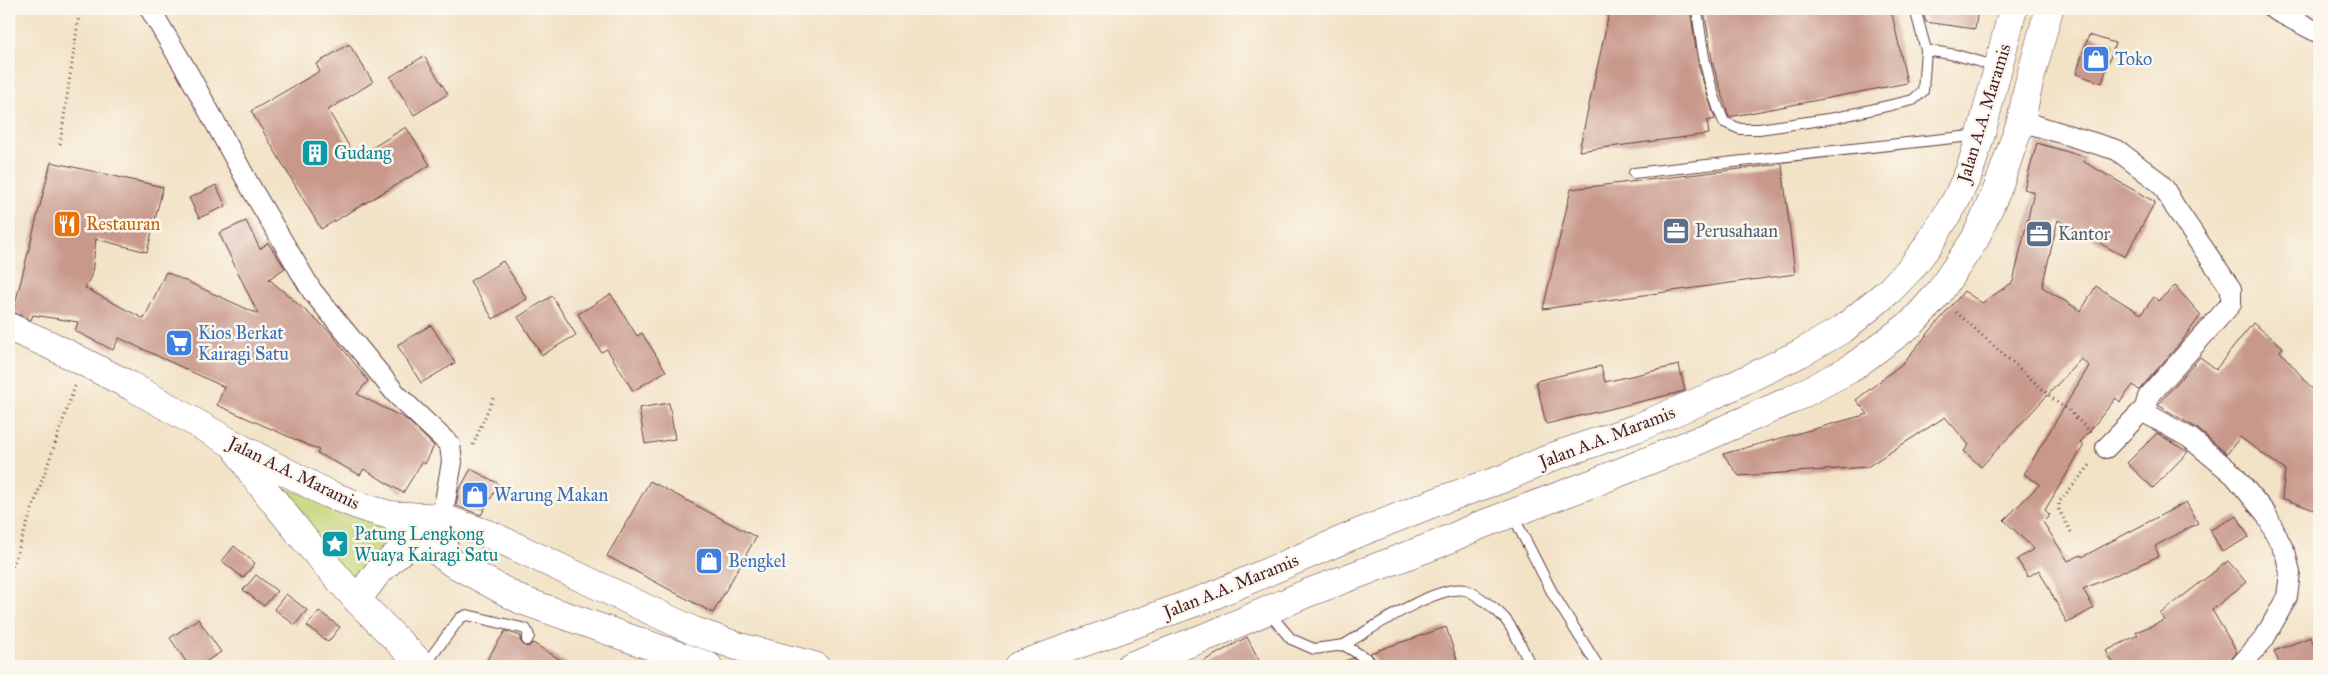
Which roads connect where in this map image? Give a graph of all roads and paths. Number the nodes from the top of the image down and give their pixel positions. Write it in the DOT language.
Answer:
graph roads {
  1 [pos="80,9"];
  2 [pos="150,9"];
  3 [pos="1697,9"];
  4 [pos="1915,9"];
  5 [pos="2013,9"];
  6 [pos="2049,9"];
  7 [pos="2273,9"];
  8 [pos="2319,33"];
  9 [pos="1926,50"];
  10 [pos="1999,67"];
  11 [pos="2021,121"];
  12 [pos="1981,134"];
  13 [pos="60,144"];
  14 [pos="1634,173"];
  15 [pos="1938,294"];
  16 [pos="9,327"];
  17 [pos="84,362"];
  18 [pos="2145,408"];
  19 [pos="233,444"];
  20 [pos="2106,448"];
  21 [pos="1511,513"];
  22 [pos="390,515"];
  23 [pos="442,518"];
  24 [pos="2071,532"];
  25 [pos="418,535"];
  26 [pos="451,562"];
  27 [pos="9,576"];
  28 [pos="1207,598"];
  29 [pos="357,600"];
  30 [pos="1267,611"];
  31 [pos="1216,633"];
  32 [pos="527,640"];
  33 [pos="1344,645"];
  34 [pos="424,666"];
  35 [pos="708,666"];
  36 [pos="815,666"];
  37 [pos="1018,666"];
  38 [pos="1130,666"];
  39 [pos="1373,666"];
  40 [pos="1531,666"];
  41 [pos="1598,666"];
  42 [pos="2240,666"];
  1 -- 13 [label="path"];
  2 -- 23 [label="street"];
  3 -- 9 [label="lane"];
  4 -- 9 [label="lane"];
  5 -- 10 [label="highway, Jalan A.A. Maramis"];
  6 -- 11 [label="highway"];
  7 -- 8 [label="street"];
  9 -- 10 [label="lane"];
  10 -- 12 [label="highway, Jalan A.A. Maramis"];
  11 -- 15 [label="highway"];
  11 -- 18 [label="street"];
  12 -- 14 [label="lane"];
  12 -- 28 [label="highway, Jalan A.A. Maramis"];
  15 -- 20 [label="path"];
  15 -- 21 [label="highway"];
  16 -- 17 [label="highway, Jalan A.A. Maramis"];
  17 -- 19 [label="highway, Jalan A.A. Maramis"];
  17 -- 27 [label="path"];
  18 -- 20 [label="street"];
  18 -- 42 [label="street"];
  19 -- 22 [label="highway, Jalan A.A. Maramis"];
  19 -- 29 [label="highway"];
  20 -- 24 [label="path"];
  21 -- 30 [label="highway"];
  21 -- 41 [label="lane"];
  22 -- 23 [label="highway, Jalan A.A. Maramis"];
  22 -- 25 [label="highway"];
  23 -- 26 [label="street"];
  23 -- 36 [label="highway, Jalan A.A. Maramis"];
  25 -- 26 [label="highway"];
  25 -- 29 [label="highway"];
  26 -- 35 [label="highway"];
  28 -- 31 [label="highway"];
  28 -- 37 [label="highway, Jalan A.A. Maramis"];
  29 -- 34 [label="highway"];
  30 -- 31 [label="highway"];
  30 -- 33 [label="lane"];
  31 -- 38 [label="highway"];
  32 -- 34 [label="lane"];
  33 -- 39 [label="lane"];
  33 -- 40 [label="lane"];
}
